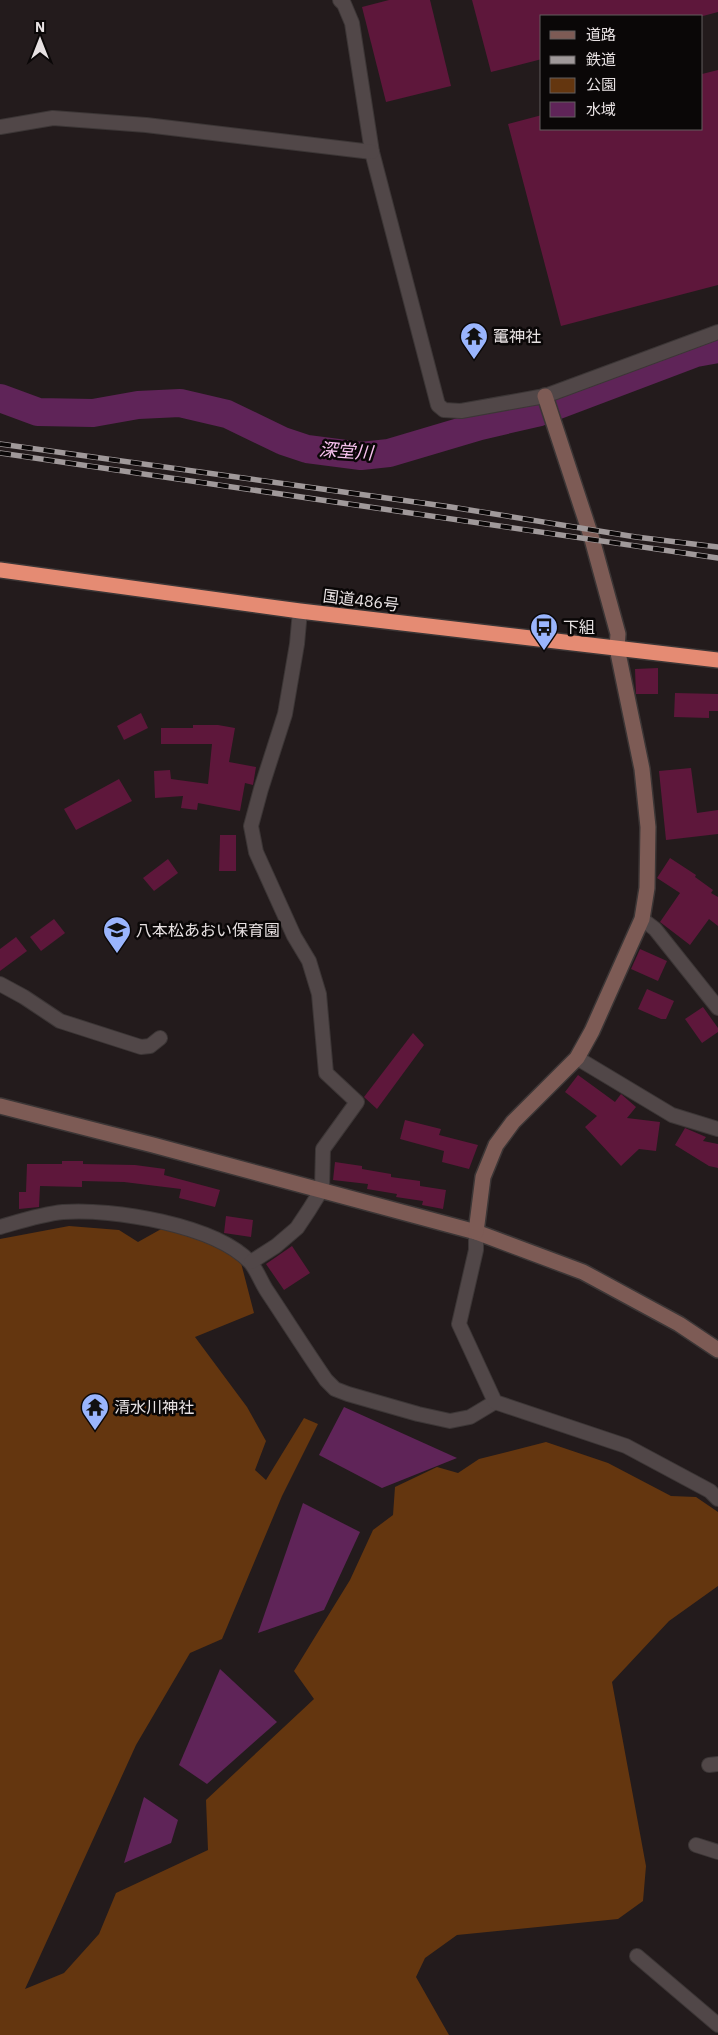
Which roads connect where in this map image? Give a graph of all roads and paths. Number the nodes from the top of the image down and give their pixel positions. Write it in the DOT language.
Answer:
graph roads {
  1 [pos="340,0"];
  2 [pos="0,127"];
  3 [pos="372,152"];
  4 [pos="718,332"];
  5 [pos="547,404"];
  6 [pos="0,570"];
  7 [pos="300,611"];
  8 [pos="617,648"];
  9 [pos="718,660"];
  10 [pos="642,919"];
  11 [pos="0,984"];
  12 [pos="718,1008"];
  13 [pos="160,1038"];
  14 [pos="577,1058"];
  15 [pos="0,1106"];
  16 [pos="718,1129"];
  17 [pos="322,1189"];
  18 [pos="0,1227"];
  19 [pos="476,1232"];
  20 [pos="251,1262"];
  21 [pos="718,1350"];
  22 [pos="495,1402"];
  23 [pos="718,1498"];
  24 [pos="696,1845"];
  25 [pos="718,1852"];
  26 [pos="637,1956"];
  27 [pos="718,2025"];
  1 -- 3 [label="street"];
  2 -- 3 [label="street"];
  3 -- 5 [label="street"];
  4 -- 5 [label="street"];
  5 -- 8 [label="street"];
  6 -- 7 [label="highway, 国道486号"];
  7 -- 8 [label="highway, 国道486号"];
  7 -- 17 [label="street"];
  8 -- 9 [label="highway, 国道486号"];
  8 -- 10 [label="street"];
  10 -- 12 [label="street"];
  10 -- 14 [label="street"];
  11 -- 13 [label="street"];
  14 -- 16 [label="street"];
  14 -- 19 [label="street"];
  15 -- 17 [label="street"];
  17 -- 19 [label="street"];
  17 -- 20 [label="street"];
  18 -- 20 [label="street"];
  19 -- 21 [label="street"];
  19 -- 22 [label="street"];
  20 -- 22 [label="street"];
  22 -- 23 [label="street"];
  24 -- 25 [label="street"];
  26 -- 27 [label="street"];
}
